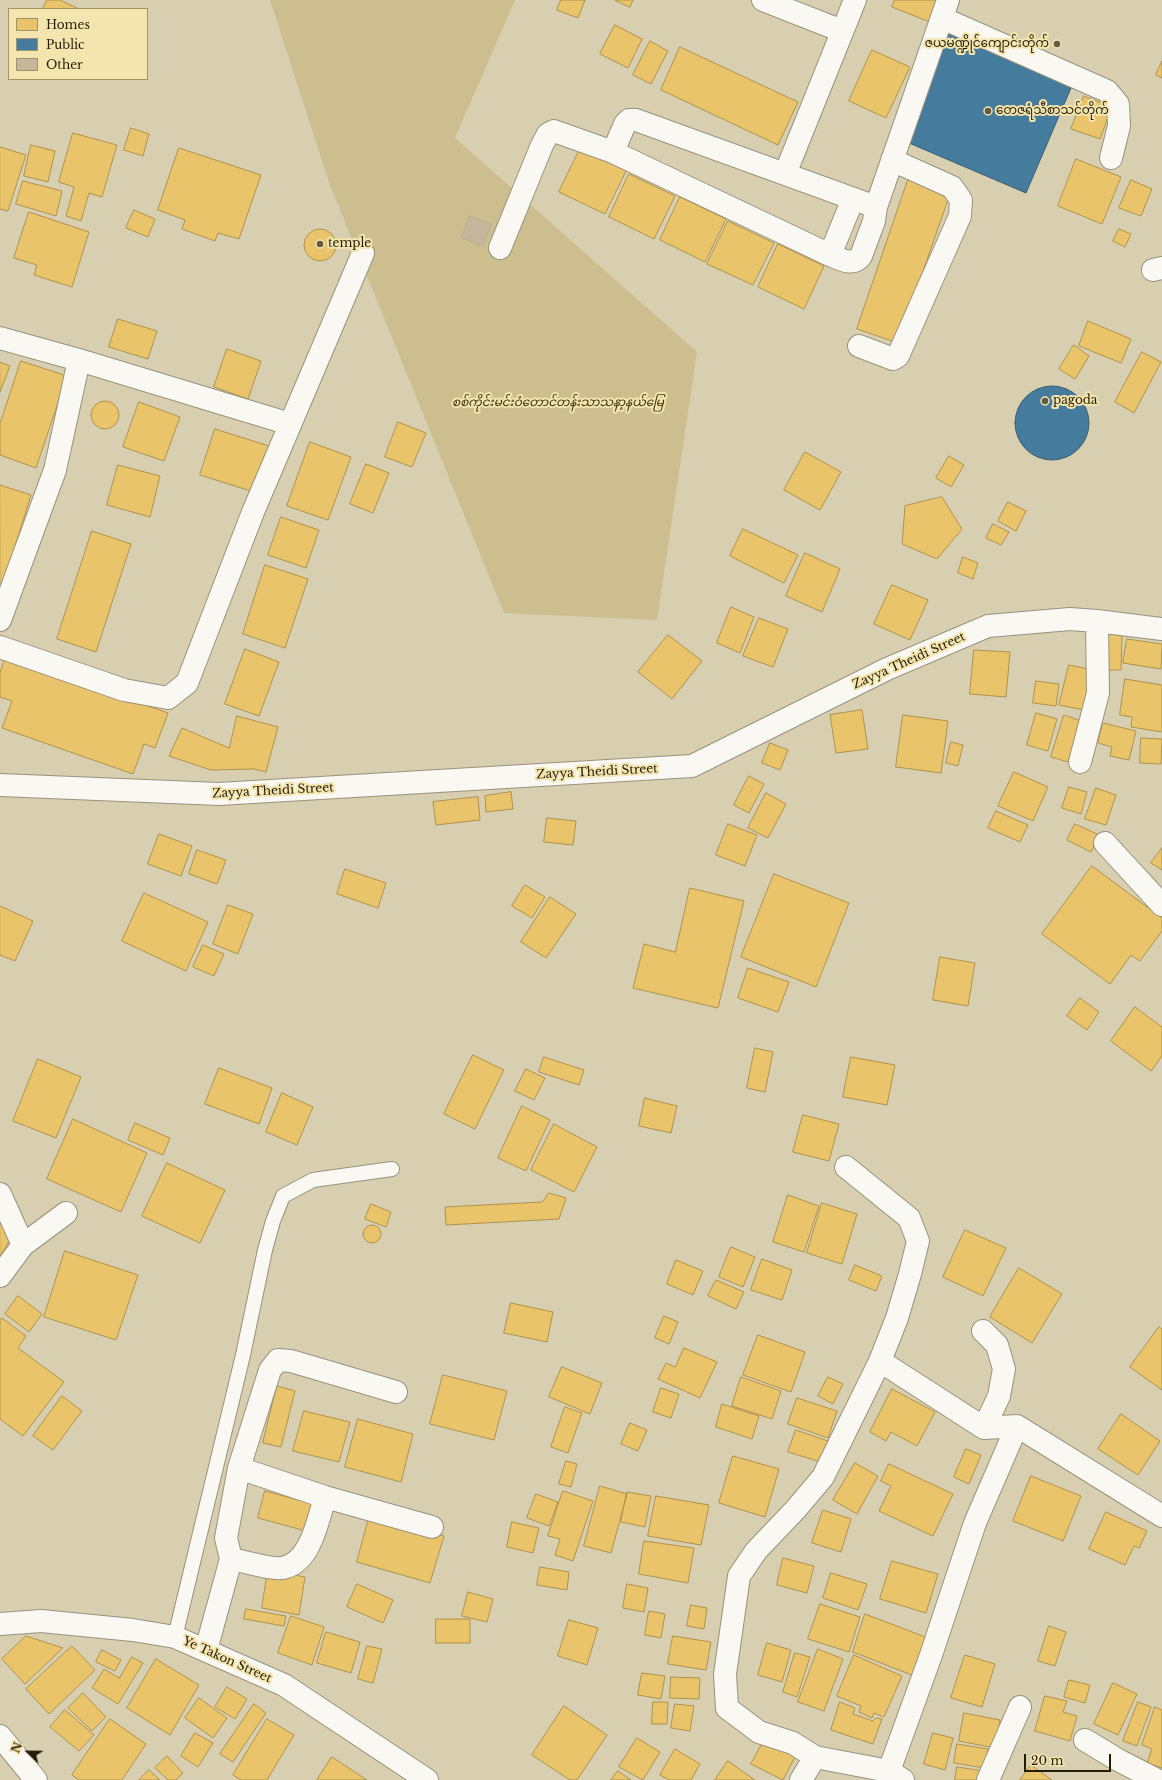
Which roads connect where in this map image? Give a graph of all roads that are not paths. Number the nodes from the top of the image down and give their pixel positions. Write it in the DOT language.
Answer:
graph roads {
  1 [pos="763,0"];
  2 [pos="855,0"];
  3 [pos="945,9"];
  4 [pos="842,31"];
  5 [pos="613,152"];
  6 [pos="1111,158"];
  7 [pos="892,160"];
  8 [pos="785,174"];
  9 [pos="853,199"];
  10 [pos="876,207"];
  11 [pos="500,248"];
  12 [pos="363,253"];
  13 [pos="830,255"];
  14 [pos="0,338"];
  15 [pos="859,346"];
  16 [pos="79,360"];
  17 [pos="290,424"];
  18 [pos="0,620"];
  19 [pos="1097,620"];
  20 [pos="1162,629"];
  21 [pos="0,647"];
  22 [pos="1080,762"];
  23 [pos="0,785"];
  24 [pos="1105,844"];
  25 [pos="1162,905"];
  26 [pos="846,1167"];
  27 [pos="392,1169"];
  28 [pos="0,1194"];
  29 [pos="66,1213"];
  30 [pos="23,1245"];
  31 [pos="0,1276"];
  32 [pos="983,1331"];
  33 [pos="880,1361"];
  34 [pos="396,1392"];
  35 [pos="1017,1426"];
  36 [pos="984,1428"];
  37 [pos="239,1468"];
  38 [pos="325,1497"];
  39 [pos="1162,1516"];
  40 [pos="432,1527"];
  41 [pos="231,1559"];
  42 [pos="0,1624"];
  43 [pos="175,1637"];
  44 [pos="206,1650"];
  45 [pos="1020,1707"];
  46 [pos="0,1736"];
  47 [pos="1085,1740"];
  48 [pos="814,1757"];
  49 [pos="896,1776"];
  50 [pos="36,1780"];
  51 [pos="427,1780"];
  52 [pos="802,1780"];
  53 [pos="988,1780"];
  54 [pos="1157,1780"];
  1 -- 4 [label="street"];
  2 -- 4 [label="street"];
  3 -- 6 [label="street"];
  3 -- 7 [label="street"];
  4 -- 8 [label="street"];
  5 -- 8 [label="street"];
  5 -- 11 [label="street"];
  5 -- 13 [label="street"];
  7 -- 10 [label="street"];
  7 -- 15 [label="street"];
  8 -- 9 [label="street"];
  9 -- 10 [label="street"];
  9 -- 13 [label="street"];
  10 -- 13 [label="street"];
  12 -- 17 [label="street"];
  14 -- 16 [label="street"];
  16 -- 17 [label="street"];
  16 -- 18 [label="street"];
  17 -- 21 [label="street"];
  19 -- 20 [label="street, Zayya Theidi Street"];
  19 -- 22 [label="street"];
  19 -- 23 [label="street, Zayya Theidi Street"];
  24 -- 25 [label="street"];
  26 -- 33 [label="street"];
  27 -- 43 [label="lane"];
  28 -- 30 [label="street"];
  29 -- 30 [label="street"];
  30 -- 31 [label="street"];
  32 -- 36 [label="street"];
  33 -- 36 [label="street"];
  33 -- 48 [label="street"];
  34 -- 37 [label="street"];
  35 -- 36 [label="street"];
  35 -- 39 [label="street"];
  35 -- 49 [label="street"];
  37 -- 38 [label="street"];
  37 -- 41 [label="street"];
  38 -- 40 [label="street"];
  38 -- 41 [label="street"];
  41 -- 44 [label="street"];
  42 -- 43 [label="street, Ye Takon Street"];
  43 -- 44 [label="street, Ye Takon Street"];
  44 -- 51 [label="street, Ye Takon Street"];
  45 -- 53 [label="street"];
  46 -- 50 [label="street"];
  47 -- 54 [label="street"];
  48 -- 49 [label="street"];
  48 -- 52 [label="street"];
}
